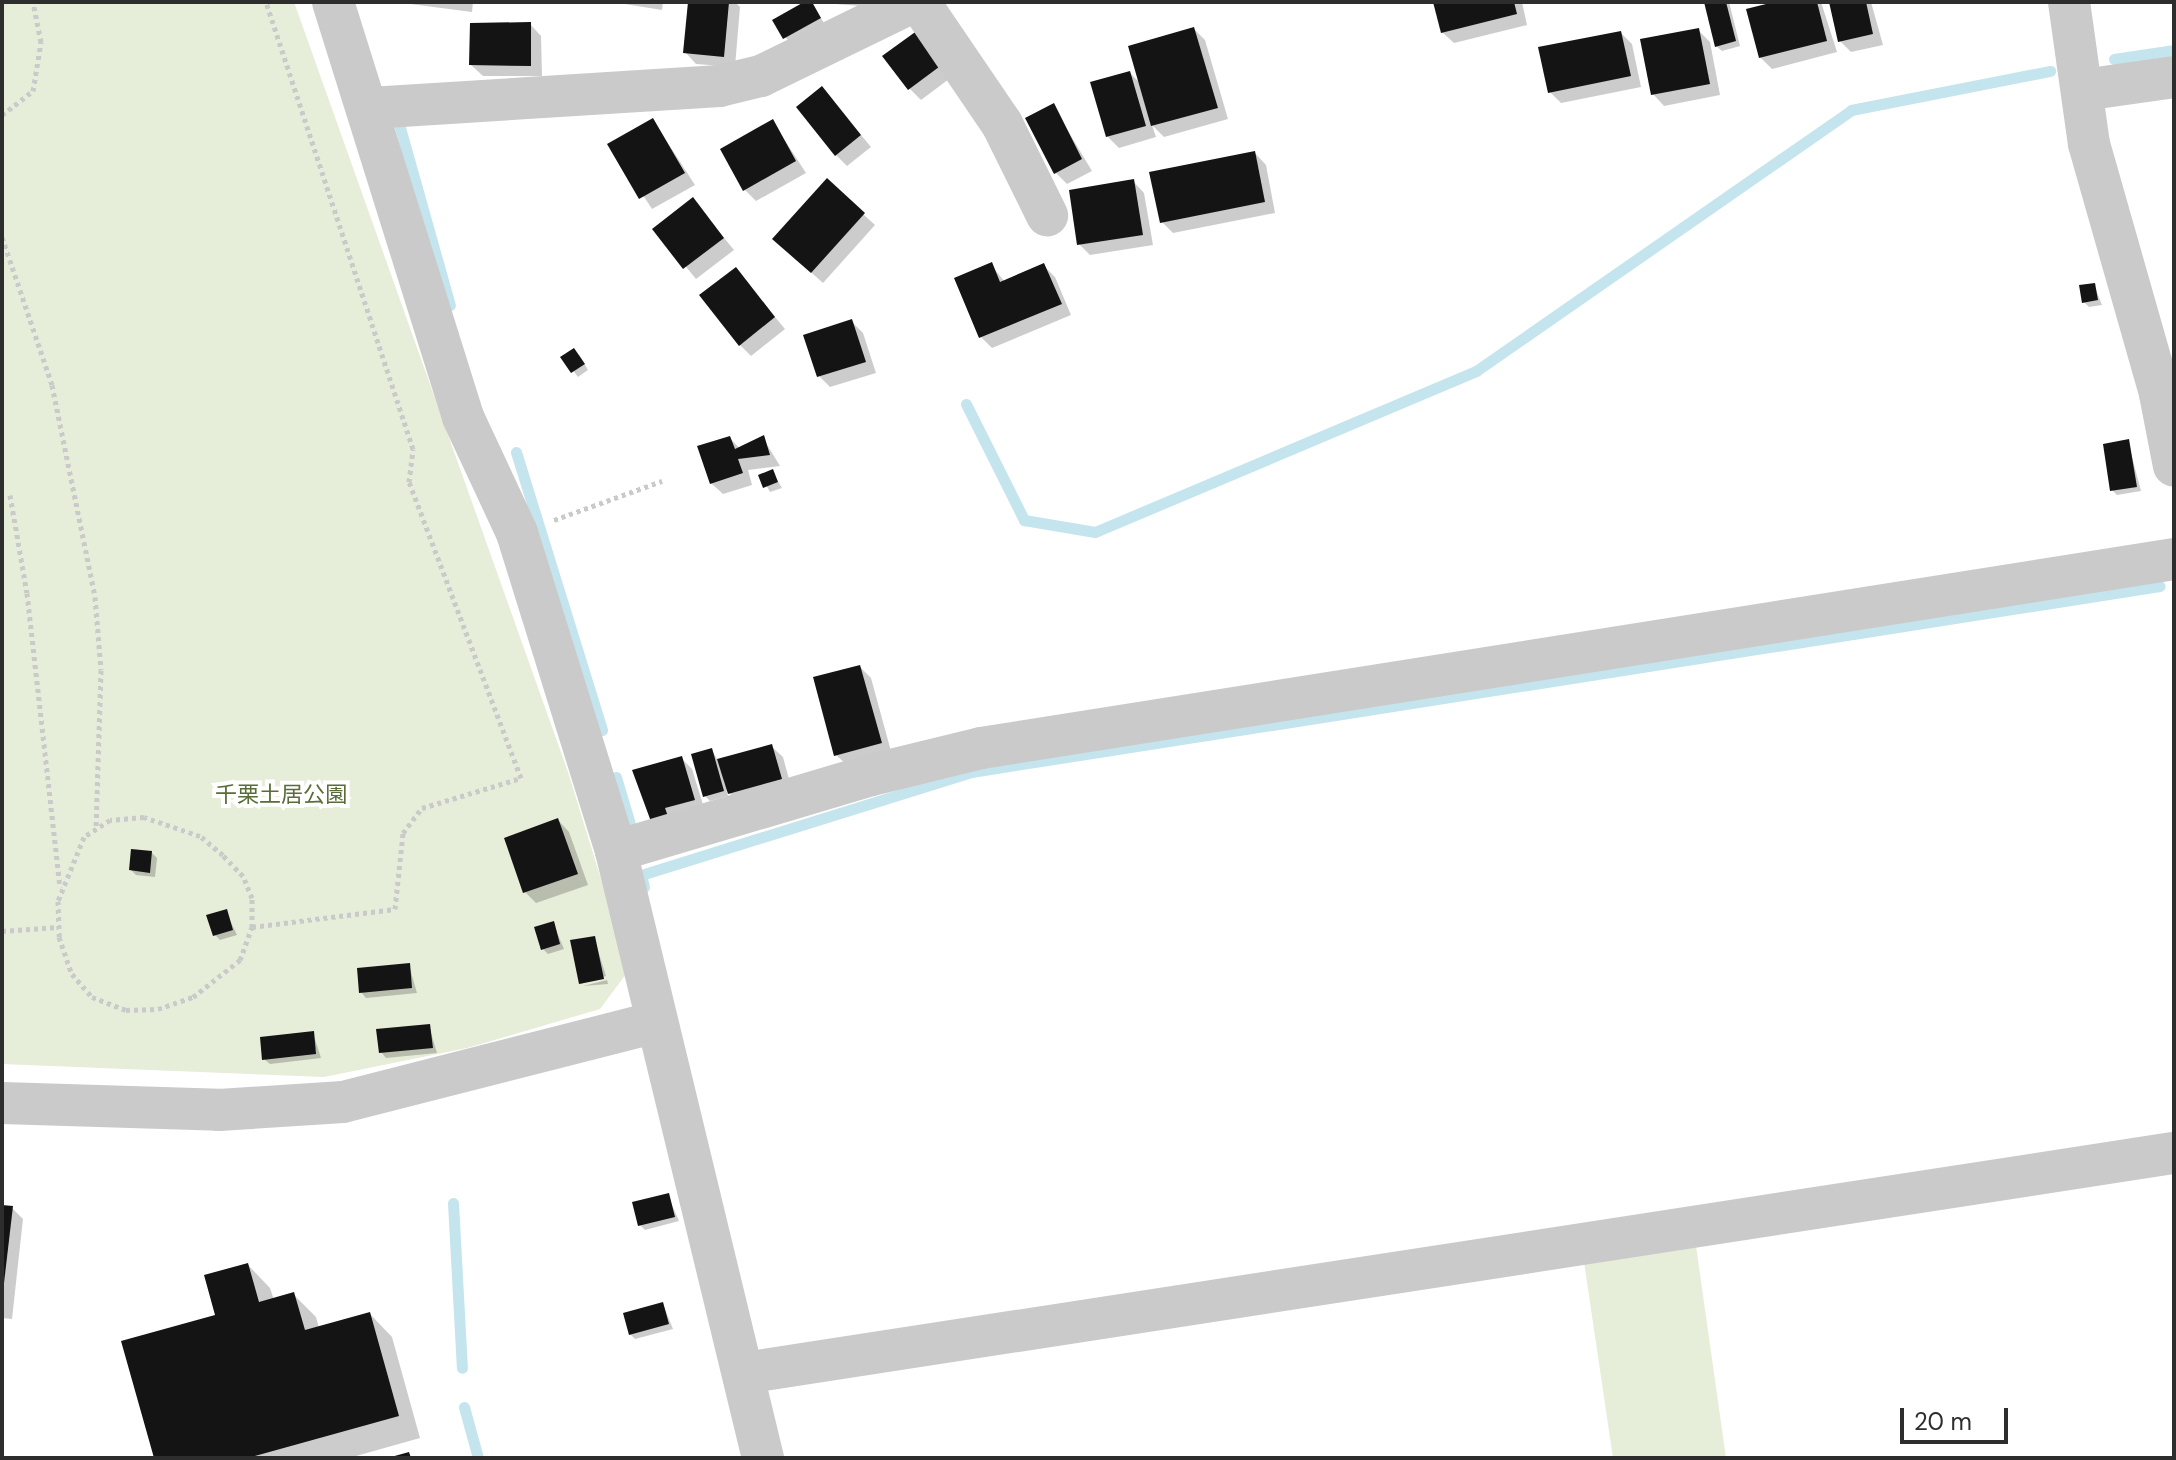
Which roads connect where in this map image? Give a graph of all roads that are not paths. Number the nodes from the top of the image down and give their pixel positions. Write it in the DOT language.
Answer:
graph roads {
  1 [pos="333,2"];
  2 [pos="2069,2"];
  3 [pos="907,3"];
  4 [pos="2174,77"];
  5 [pos="2083,90"];
  6 [pos="370,108"];
  7 [pos="1047,215"];
  8 [pos="2174,466"];
  9 [pos="2174,559"];
  10 [pos="616,851"];
  11 [pos="654,1023"];
  12 [pos="2,1103"];
  13 [pos="2174,1153"];
  14 [pos="744,1373"];
  15 [pos="763,1458"];
  1 -- 6 [label="street"];
  2 -- 5 [label="street"];
  3 -- 6 [label="street"];
  3 -- 7 [label="street"];
  4 -- 5 [label="street"];
  5 -- 8 [label="street"];
  6 -- 10 [label="street"];
  9 -- 10 [label="street"];
  10 -- 11 [label="street"];
  11 -- 12 [label="street"];
  11 -- 14 [label="street"];
  13 -- 14 [label="street"];
  14 -- 15 [label="street"];
}
